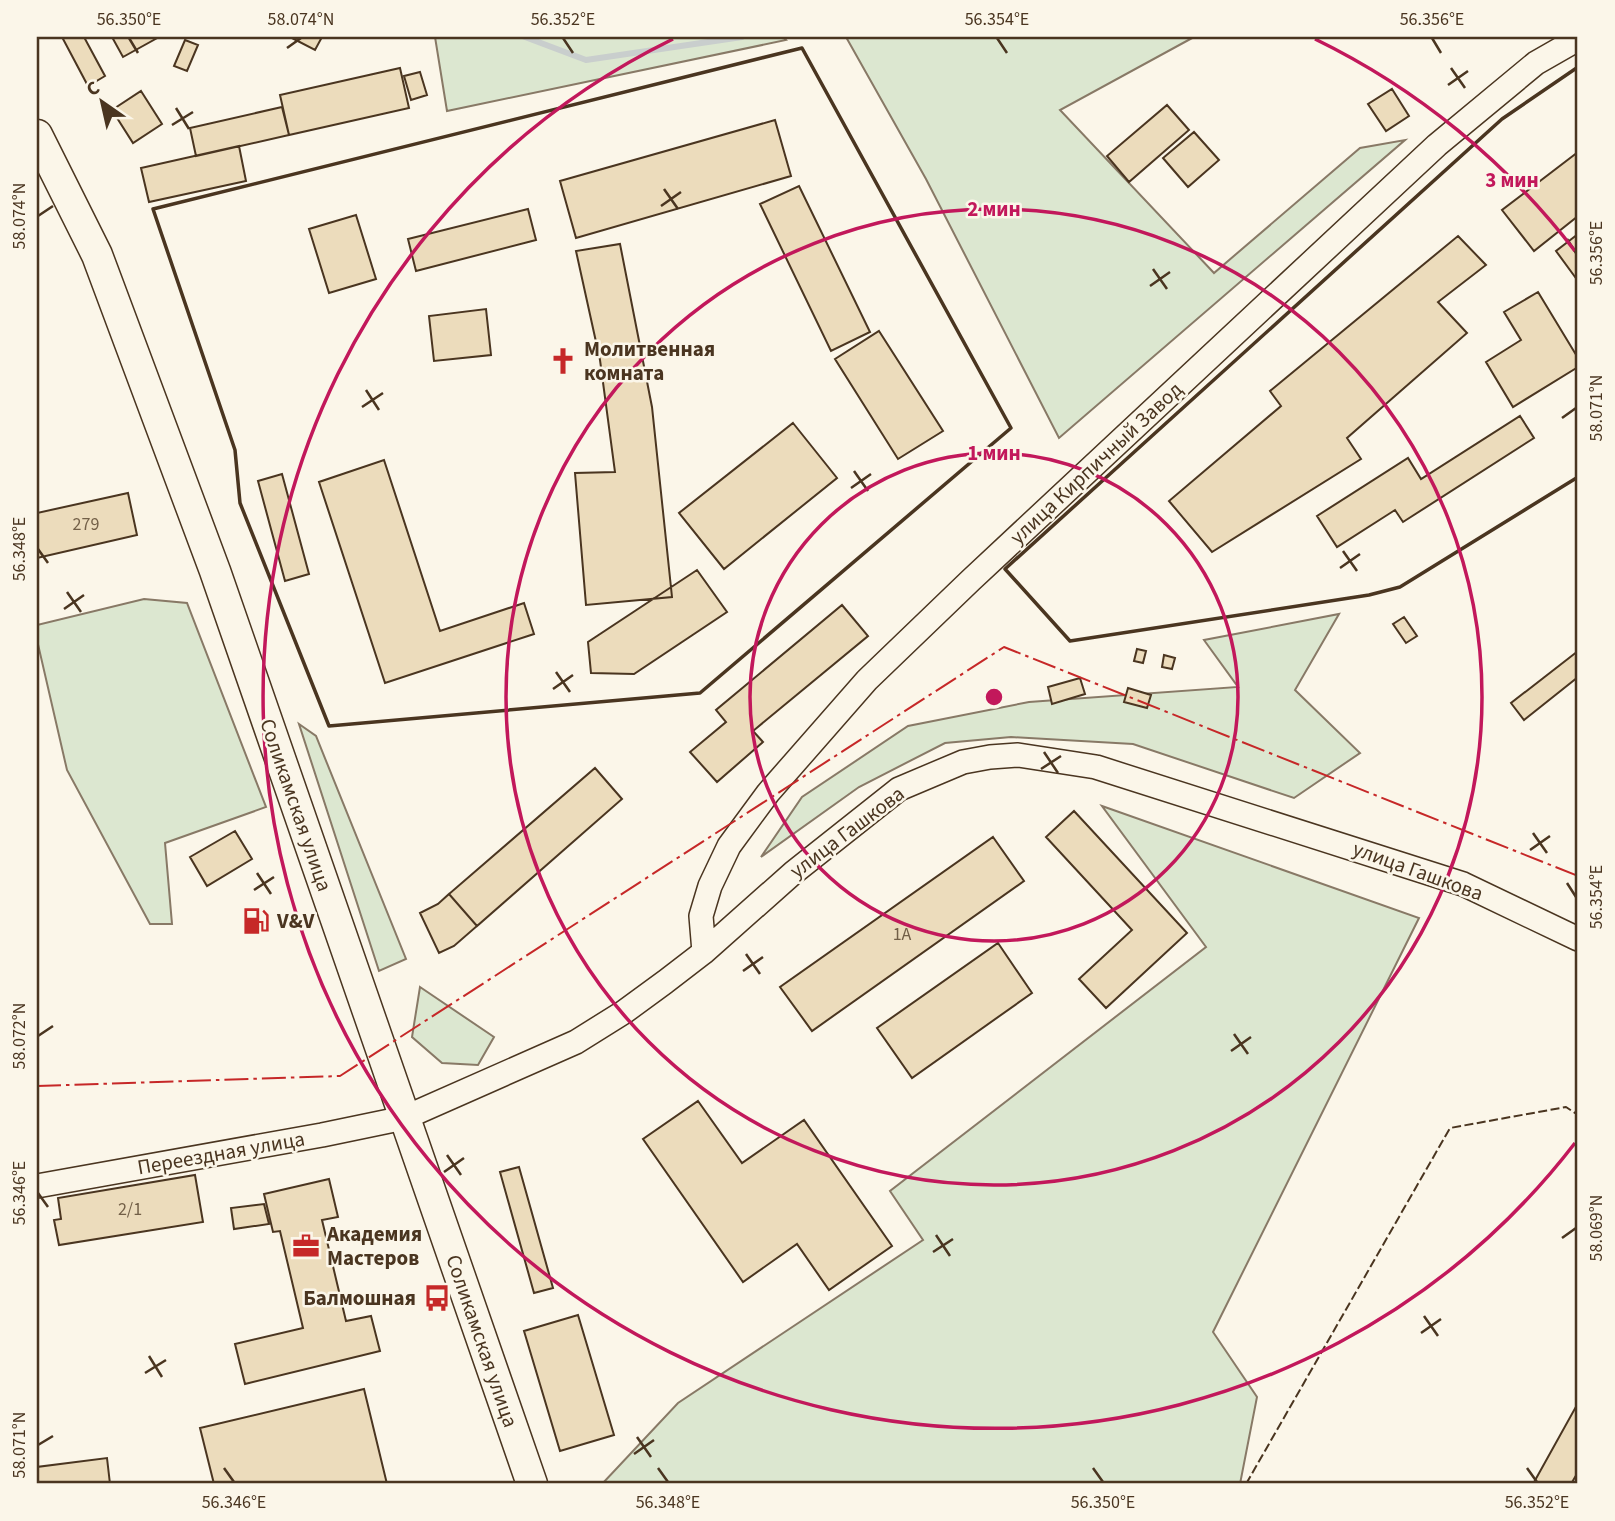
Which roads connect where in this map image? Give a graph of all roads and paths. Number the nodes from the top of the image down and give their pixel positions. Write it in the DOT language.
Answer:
graph roads {
  1 [pos="1578,38"];
  2 [pos="37,135"];
  3 [pos="1578,939"];
  4 [pos="704,952"];
  5 [pos="404,1118"];
  6 [pos="37,1186"];
  7 [pos="532,1484"];
  1 -- 4 [label="street, улица Кирпичный Завод"];
  2 -- 5 [label="main road, Соликамская улица"];
  3 -- 4 [label="street, улица Гашкова"];
  4 -- 5 [label="street, улица Гашкова"];
  5 -- 6 [label="street, Переездная улица"];
  5 -- 7 [label="main road, Соликамская улица"];
}
